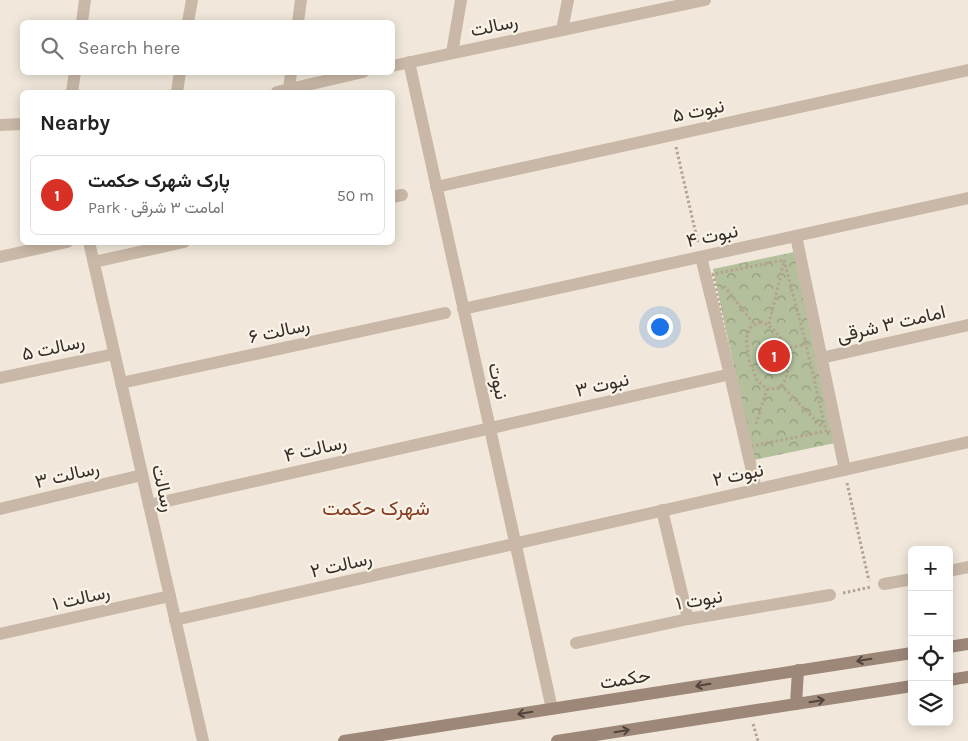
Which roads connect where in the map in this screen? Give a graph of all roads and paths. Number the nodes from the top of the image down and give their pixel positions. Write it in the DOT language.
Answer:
graph roads {
  1 [pos="85,0"];
  2 [pos="192,0"];
  3 [pos="301,0"];
  4 [pos="461,0"];
  5 [pos="568,0"];
  6 [pos="705,0"];
  7 [pos="681,2"];
  8 [pos="82,20"];
  9 [pos="188,20"];
  10 [pos="298,20"];
  11 [pos="562,30"];
  12 [pos="452,53"];
  13 [pos="409,62"];
  14 [pos="395,65"];
  15 [pos="968,70"];
  16 [pos="75,75"];
  17 [pos="180,75"];
  18 [pos="291,75"];
  19 [pos="350,75"];
  20 [pos="72,90"];
  21 [pos="177,90"];
  22 [pos="283,90"];
  23 [pos="287,90"];
  24 [pos="0,124"];
  25 [pos="20,124"];
  26 [pos="673,135"];
  27 [pos="436,187"];
  28 [pos="968,198"];
  29 [pos="796,236"];
  30 [pos="54,245"];
  31 [pos="90,245"];
  32 [pos="170,245"];
  33 [pos="0,257"];
  34 [pos="701,257"];
  35 [pos="784,260"];
  36 [pos="94,262"];
  37 [pos="463,309"];
  38 [pos="445,313"];
  39 [pos="769,324"];
  40 [pos="755,325"];
  41 [pos="968,325"];
  42 [pos="812,343"];
  43 [pos="785,349"];
  44 [pos="114,354"];
  45 [pos="821,358"];
  46 [pos="722,376"];
  47 [pos="0,378"];
  48 [pos="121,383"];
  49 [pos="781,385"];
  50 [pos="490,428"];
  51 [pos="826,431"];
  52 [pos="839,441"];
  53 [pos="968,442"];
  54 [pos="748,447"];
  55 [pos="845,470"];
  56 [pos="142,476"];
  57 [pos="756,489"];
  58 [pos="149,505"];
  59 [pos="0,509"];
  60 [pos="662,510"];
  61 [pos="515,544"];
  62 [pos="968,568"];
  63 [pos="953,570"];
  64 [pos="908,579"];
  65 [pos="884,584"];
  66 [pos="871,587"];
  67 [pos="830,595"];
  68 [pos="170,596"];
  69 [pos="688,619"];
  70 [pos="175,620"];
  71 [pos="0,634"];
  72 [pos="576,643"];
  73 [pos="968,644"];
  74 [pos="953,646"];
  75 [pos="908,654"];
  76 [pos="798,670"];
  77 [pos="968,678"];
  78 [pos="953,680"];
  79 [pos="908,687"];
  80 [pos="796,704"];
  81 [pos="552,709"];
  82 [pos="203,741"];
  83 [pos="344,741"];
  84 [pos="556,741"];
  1 -- 8 [label="street"];
  2 -- 9 [label="street"];
  3 -- 10 [label="street"];
  4 -- 12 [label="street"];
  5 -- 11 [label="street"];
  6 -- 7 [label="street, رسالت"];
  7 -- 11 [label="street, رسالت"];
  11 -- 12 [label="street, رسالت"];
  12 -- 13 [label="street, رسالت"];
  13 -- 14 [label="street, رسالت"];
  13 -- 27 [label="street, نبوت"];
  15 -- 26 [label="street, نبوت ۵"];
  16 -- 20 [label="street"];
  17 -- 21 [label="street"];
  18 -- 22 [label="street"];
  19 -- 23 [label="street"];
  24 -- 25 [label="street"];
  26 -- 27 [label="street, نبوت ۵"];
  26 -- 34 [label="path"];
  27 -- 37 [label="street, نبوت"];
  28 -- 29 [label="street, نبوت ۴"];
  29 -- 34 [label="street, نبوت ۴"];
  29 -- 35 [label="path"];
  29 -- 42 [label="street"];
  30 -- 33 [label="street"];
  31 -- 36 [label="street, رسالت"];
  32 -- 36 [label="street"];
  34 -- 37 [label="street, نبوت ۴"];
  34 -- 40 [label="path"];
  34 -- 57 [label="street"];
  35 -- 39 [label="path"];
  35 -- 42 [label="path"];
  36 -- 44 [label="street, رسالت"];
  37 -- 50 [label="street, نبوت"];
  38 -- 48 [label="street, رسالت ۶"];
  39 -- 40 [label="path"];
  39 -- 43 [label="path"];
  40 -- 49 [label="path"];
  41 -- 45 [label="street, امامت ۳ شرقی"];
  42 -- 43 [label="path"];
  42 -- 45 [label="street"];
  42 -- 51 [label="path"];
  43 -- 49 [label="path"];
  44 -- 47 [label="street, رسالت ۵"];
  44 -- 48 [label="street, رسالت"];
  45 -- 52 [label="street"];
  46 -- 50 [label="street, نبوت ۳"];
  48 -- 56 [label="street, رسالت"];
  49 -- 51 [label="path"];
  50 -- 58 [label="street, رسالت ۴"];
  50 -- 61 [label="street, نبوت"];
  51 -- 52 [label="path"];
  51 -- 54 [label="path"];
  52 -- 55 [label="street"];
  53 -- 55 [label="street, نبوت ۲"];
  55 -- 57 [label="street, نبوت ۲"];
  55 -- 66 [label="path"];
  56 -- 58 [label="street, رسالت"];
  56 -- 59 [label="street, رسالت ۳"];
  57 -- 60 [label="street, نبوت ۲"];
  58 -- 68 [label="street, رسالت"];
  60 -- 61 [label="street, نبوت ۲"];
  60 -- 69 [label="street"];
  61 -- 70 [label="street, رسالت ۲"];
  61 -- 81 [label="street, نبوت"];
  62 -- 63 [label="street"];
  64 -- 65 [label="street"];
  65 -- 66 [label="path"];
  66 -- 67 [label="path"];
  67 -- 69 [label="street, نبوت ۱"];
  68 -- 70 [label="street, رسالت"];
  68 -- 71 [label="street, رسالت ۱"];
  69 -- 72 [label="street, نبوت ۱"];
  70 -- 82 [label="street, رسالت"];
  73 -- 74 [label="street"];
  75 -- 76 [label="street, حکمت, one-way"];
  76 -- 80 [label="street"];
  76 -- 81 [label="street, حکمت, one-way"];
  77 -- 78 [label="street"];
  80 -- 79 [label="street, one-way"];
  84 -- 80 [label="street, one-way"];
  81 -- 83 [label="street, حکمت, one-way"];
}
